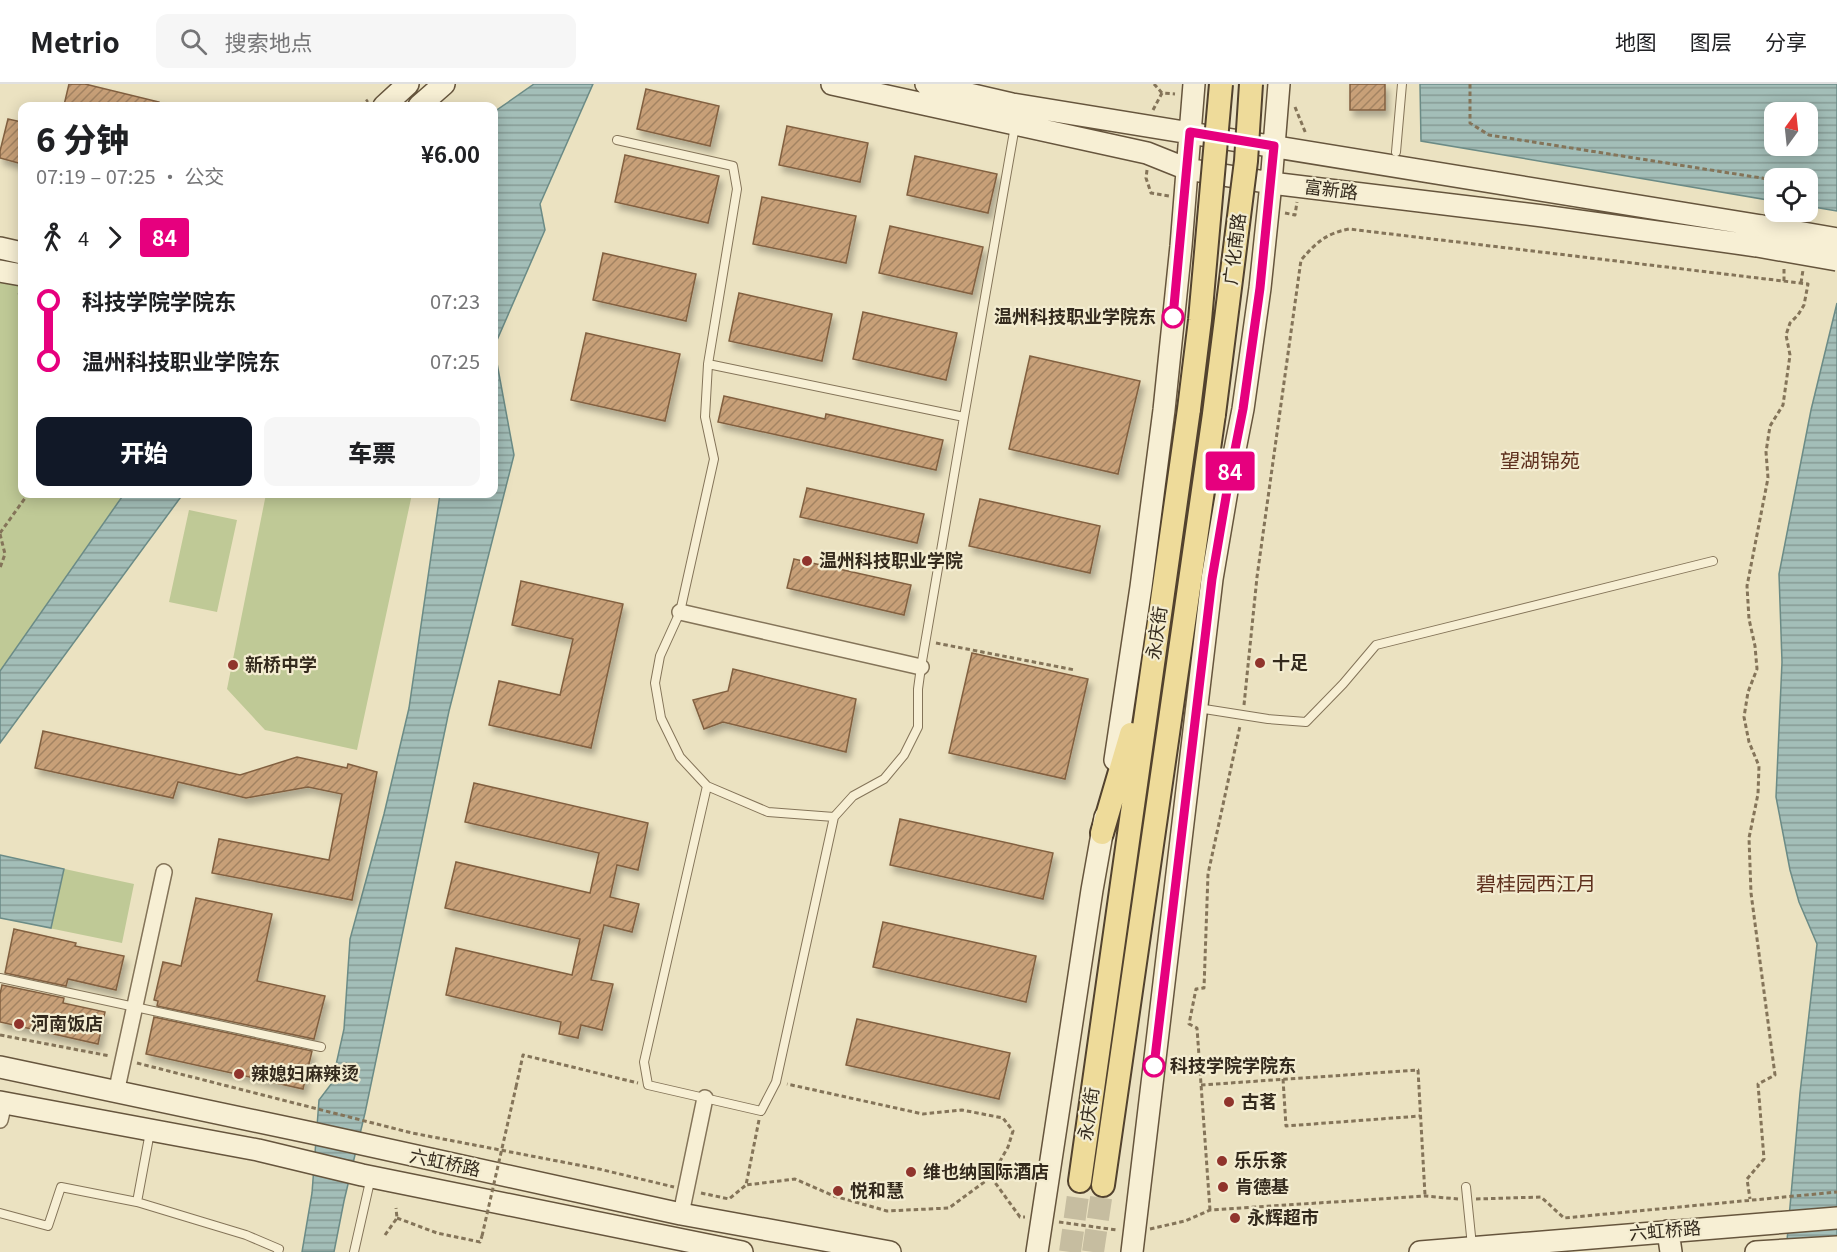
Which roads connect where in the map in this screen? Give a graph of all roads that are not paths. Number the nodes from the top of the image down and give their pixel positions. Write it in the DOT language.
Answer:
graph roads {
  1 [pos="408,84"];
  2 [pos="444,84"];
  3 [pos="832,84"];
  4 [pos="926,84"];
  5 [pos="1194,84"];
  6 [pos="1221,84"];
  7 [pos="1251,84"];
  8 [pos="1279,84"];
  9 [pos="1402,84"];
  10 [pos="388,102"];
  11 [pos="424,102"];
  12 [pos="1016,123"];
  13 [pos="1190,132"];
  14 [pos="616,140"];
  15 [pos="1274,146"];
  16 [pos="1396,152"];
  17 [pos="1187,169"];
  18 [pos="1271,183"];
  19 [pos="1759,236"];
  20 [pos="1837,239"];
  21 [pos="0,248"];
  22 [pos="18,252"];
  23 [pos="1837,260"];
  24 [pos="0,271"];
  25 [pos="18,274"];
  26 [pos="708,364"];
  27 [pos="1214,414"];
  28 [pos="964,417"];
  29 [pos="1713,561"];
  30 [pos="680,612"];
  31 [pos="1154,654"];
  32 [pos="921,667"];
  33 [pos="1197,708"];
  34 [pos="707,786"];
  35 [pos="834,816"];
  36 [pos="1102,833"];
  37 [pos="164,872"];
  38 [pos="0,978"];
  39 [pos="135,1006"];
  40 [pos="321,1047"];
  41 [pos="0,1067"];
  42 [pos="116,1093"];
  43 [pos="705,1098"];
  44 [pos="1,1108"];
  45 [pos="150,1130"];
  46 [pos="367,1176"];
  47 [pos="1080,1181"];
  48 [pos="1103,1185"];
  49 [pos="1466,1187"];
  50 [pos="137,1202"];
  51 [pos="0,1213"];
  52 [pos="681,1214"];
  53 [pos="1837,1218"];
  54 [pos="1668,1231"];
  55 [pos="1133,1242"];
  56 [pos="1837,1247"];
  57 [pos="1472,1248"];
  58 [pos="278,1252"];
  59 [pos="354,1252"];
  60 [pos="742,1252"];
  61 [pos="890,1252"];
  62 [pos="1038,1252"];
  63 [pos="1420,1252"];
  64 [pos="1671,1252"];
  65 [pos="1756,1252"];
  1 -- 10 [label="main road"];
  2 -- 11 [label="main road"];
  3 -- 12 [label="main road, 富新路"];
  4 -- 13 [label="main road, 富新路"];
  5 -- 13 [label="main road"];
  6 -- 31 [label="main road, 永庆街, bridge"];
  7 -- 27 [label="main road, 广化南路, bridge"];
  8 -- 15 [label="main road"];
  9 -- 16 [label="lane"];
  12 -- 17 [label="main road, 富新路"];
  12 -- 28 [label="lane"];
  13 -- 15 [label="main road, 富新路"];
  13 -- 17 [label="main road"];
  14 -- 26 [label="lane"];
  15 -- 18 [label="main road"];
  15 -- 19 [label="main road, 富新路"];
  17 -- 18 [label="main road, 富新路"];
  17 -- 36 [label="main road"];
  18 -- 19 [label="main road, 富新路"];
  18 -- 33 [label="main road"];
  19 -- 20 [label="main road, 富新路, bridge"];
  19 -- 23 [label="main road, 富新路, bridge"];
  21 -- 22 [label="main road"];
  24 -- 25 [label="main road"];
  26 -- 28 [label="lane"];
  26 -- 30 [label="lane"];
  27 -- 48 [label="main road, 永庆街"];
  28 -- 32 [label="lane"];
  29 -- 33 [label="lane"];
  30 -- 32 [label="street"];
  30 -- 34 [label="lane"];
  31 -- 36 [label="main road"];
  31 -- 47 [label="main road, 永庆街"];
  32 -- 35 [label="lane"];
  33 -- 55 [label="main road"];
  34 -- 35 [label="lane"];
  34 -- 43 [label="lane"];
  35 -- 43 [label="lane"];
  36 -- 62 [label="main road"];
  37 -- 39 [label="street"];
  38 -- 39 [label="lane"];
  39 -- 40 [label="lane"];
  39 -- 42 [label="street"];
  41 -- 42 [label="main road, 六虹桥路"];
  42 -- 52 [label="main road, 六虹桥路"];
  43 -- 52 [label="street"];
  44 -- 45 [label="main road, 六虹桥路"];
  45 -- 46 [label="main road, 六虹桥路"];
  45 -- 50 [label="lane"];
  46 -- 59 [label="lane"];
  46 -- 60 [label="main road, 六虹桥路"];
  49 -- 57 [label="lane"];
  50 -- 51 [label="lane"];
  50 -- 58 [label="lane"];
  52 -- 61 [label="main road, 六虹桥路"];
  53 -- 54 [label="main road, 六虹桥路"];
  54 -- 57 [label="main road, 六虹桥路"];
  54 -- 64 [label="main road"];
  56 -- 65 [label="main road"];
  57 -- 63 [label="main road, 六虹桥路"];
}
